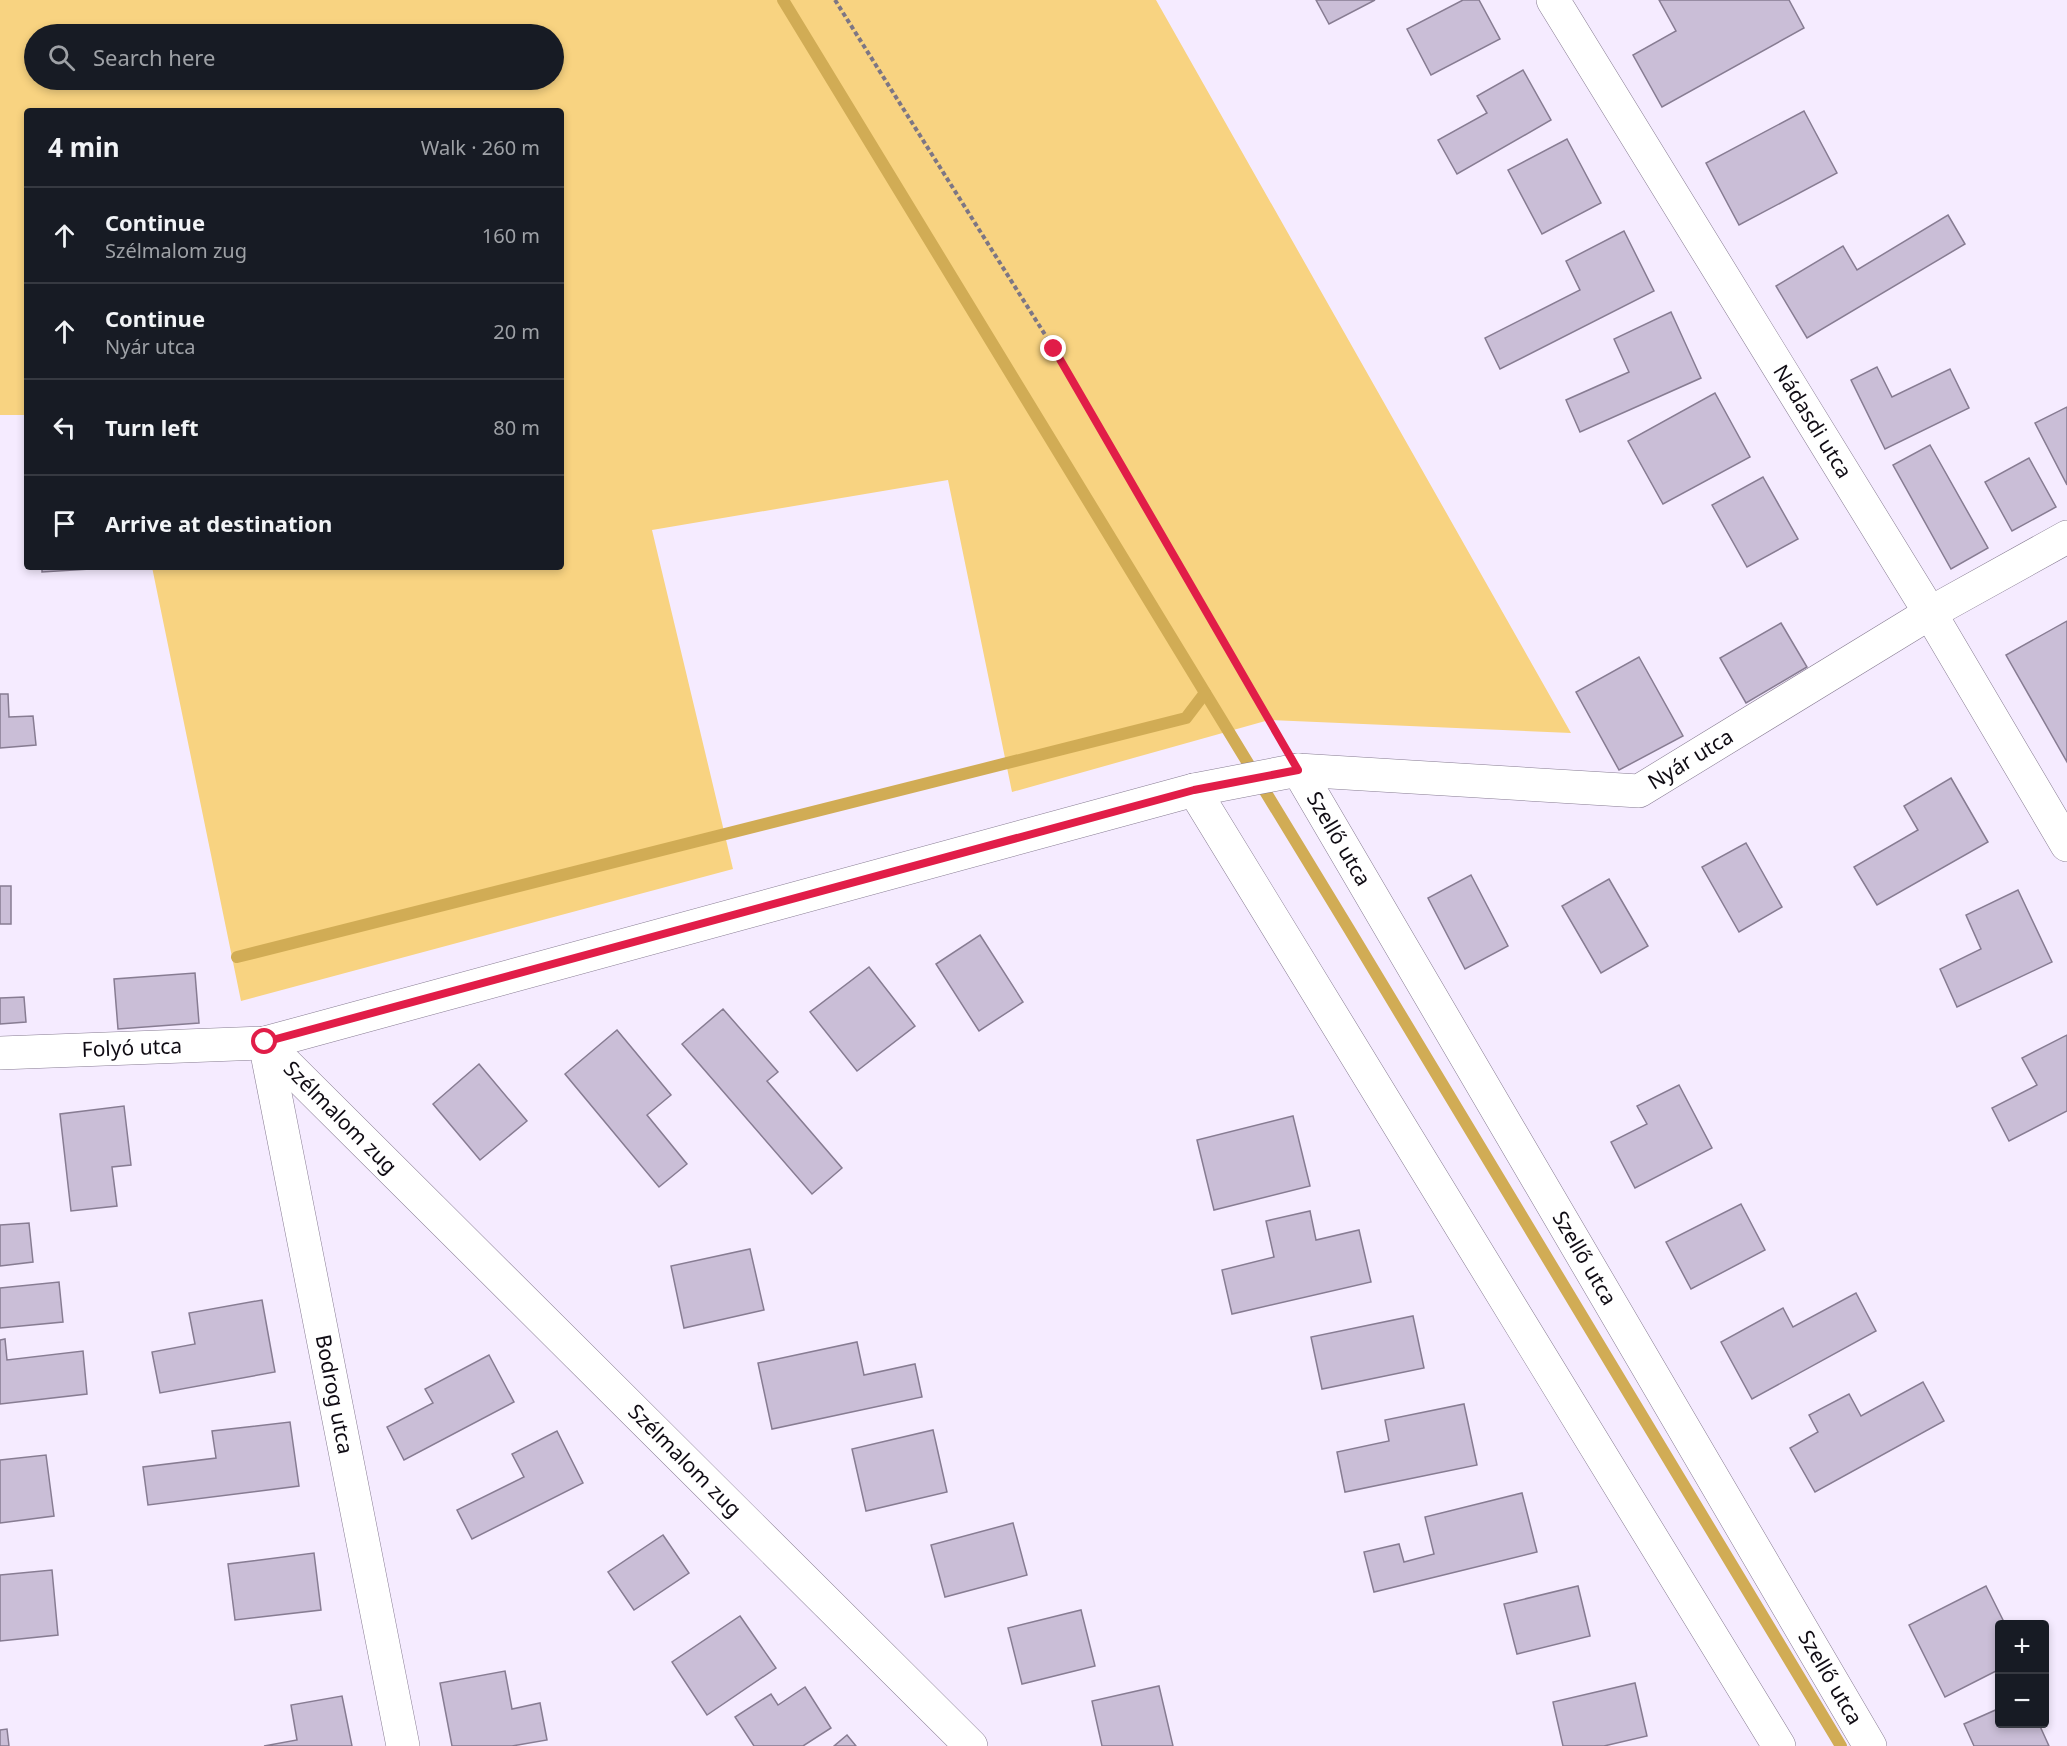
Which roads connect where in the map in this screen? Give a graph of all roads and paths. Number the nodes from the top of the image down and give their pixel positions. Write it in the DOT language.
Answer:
graph roads {
  1 [pos="835,0"];
  2 [pos="1552,0"];
  3 [pos="2067,537"];
  4 [pos="1930,614"];
  5 [pos="1298,770"];
  6 [pos="1194,790"];
  7 [pos="2067,845"];
  8 [pos="265,1042"];
  9 [pos="0,1053"];
  10 [pos="403,1746"];
  11 [pos="971,1746"];
  12 [pos="1779,1746"];
  13 [pos="1870,1746"];
  1 -- 5 [label="path"];
  2 -- 4 [label="street, Nádasdi utca"];
  3 -- 4 [label="street, Nyár utca"];
  4 -- 5 [label="street, Nyár utca"];
  4 -- 7 [label="street, Nádasdi utca"];
  5 -- 6 [label="street, Nyár utca"];
  5 -- 13 [label="street, Szellő utca"];
  6 -- 8 [label="street, Szélmalom zug"];
  6 -- 12 [label="street"];
  8 -- 9 [label="street, Folyó utca"];
  8 -- 10 [label="street, Bodrog utca"];
  8 -- 11 [label="street, Szélmalom zug"];
}
